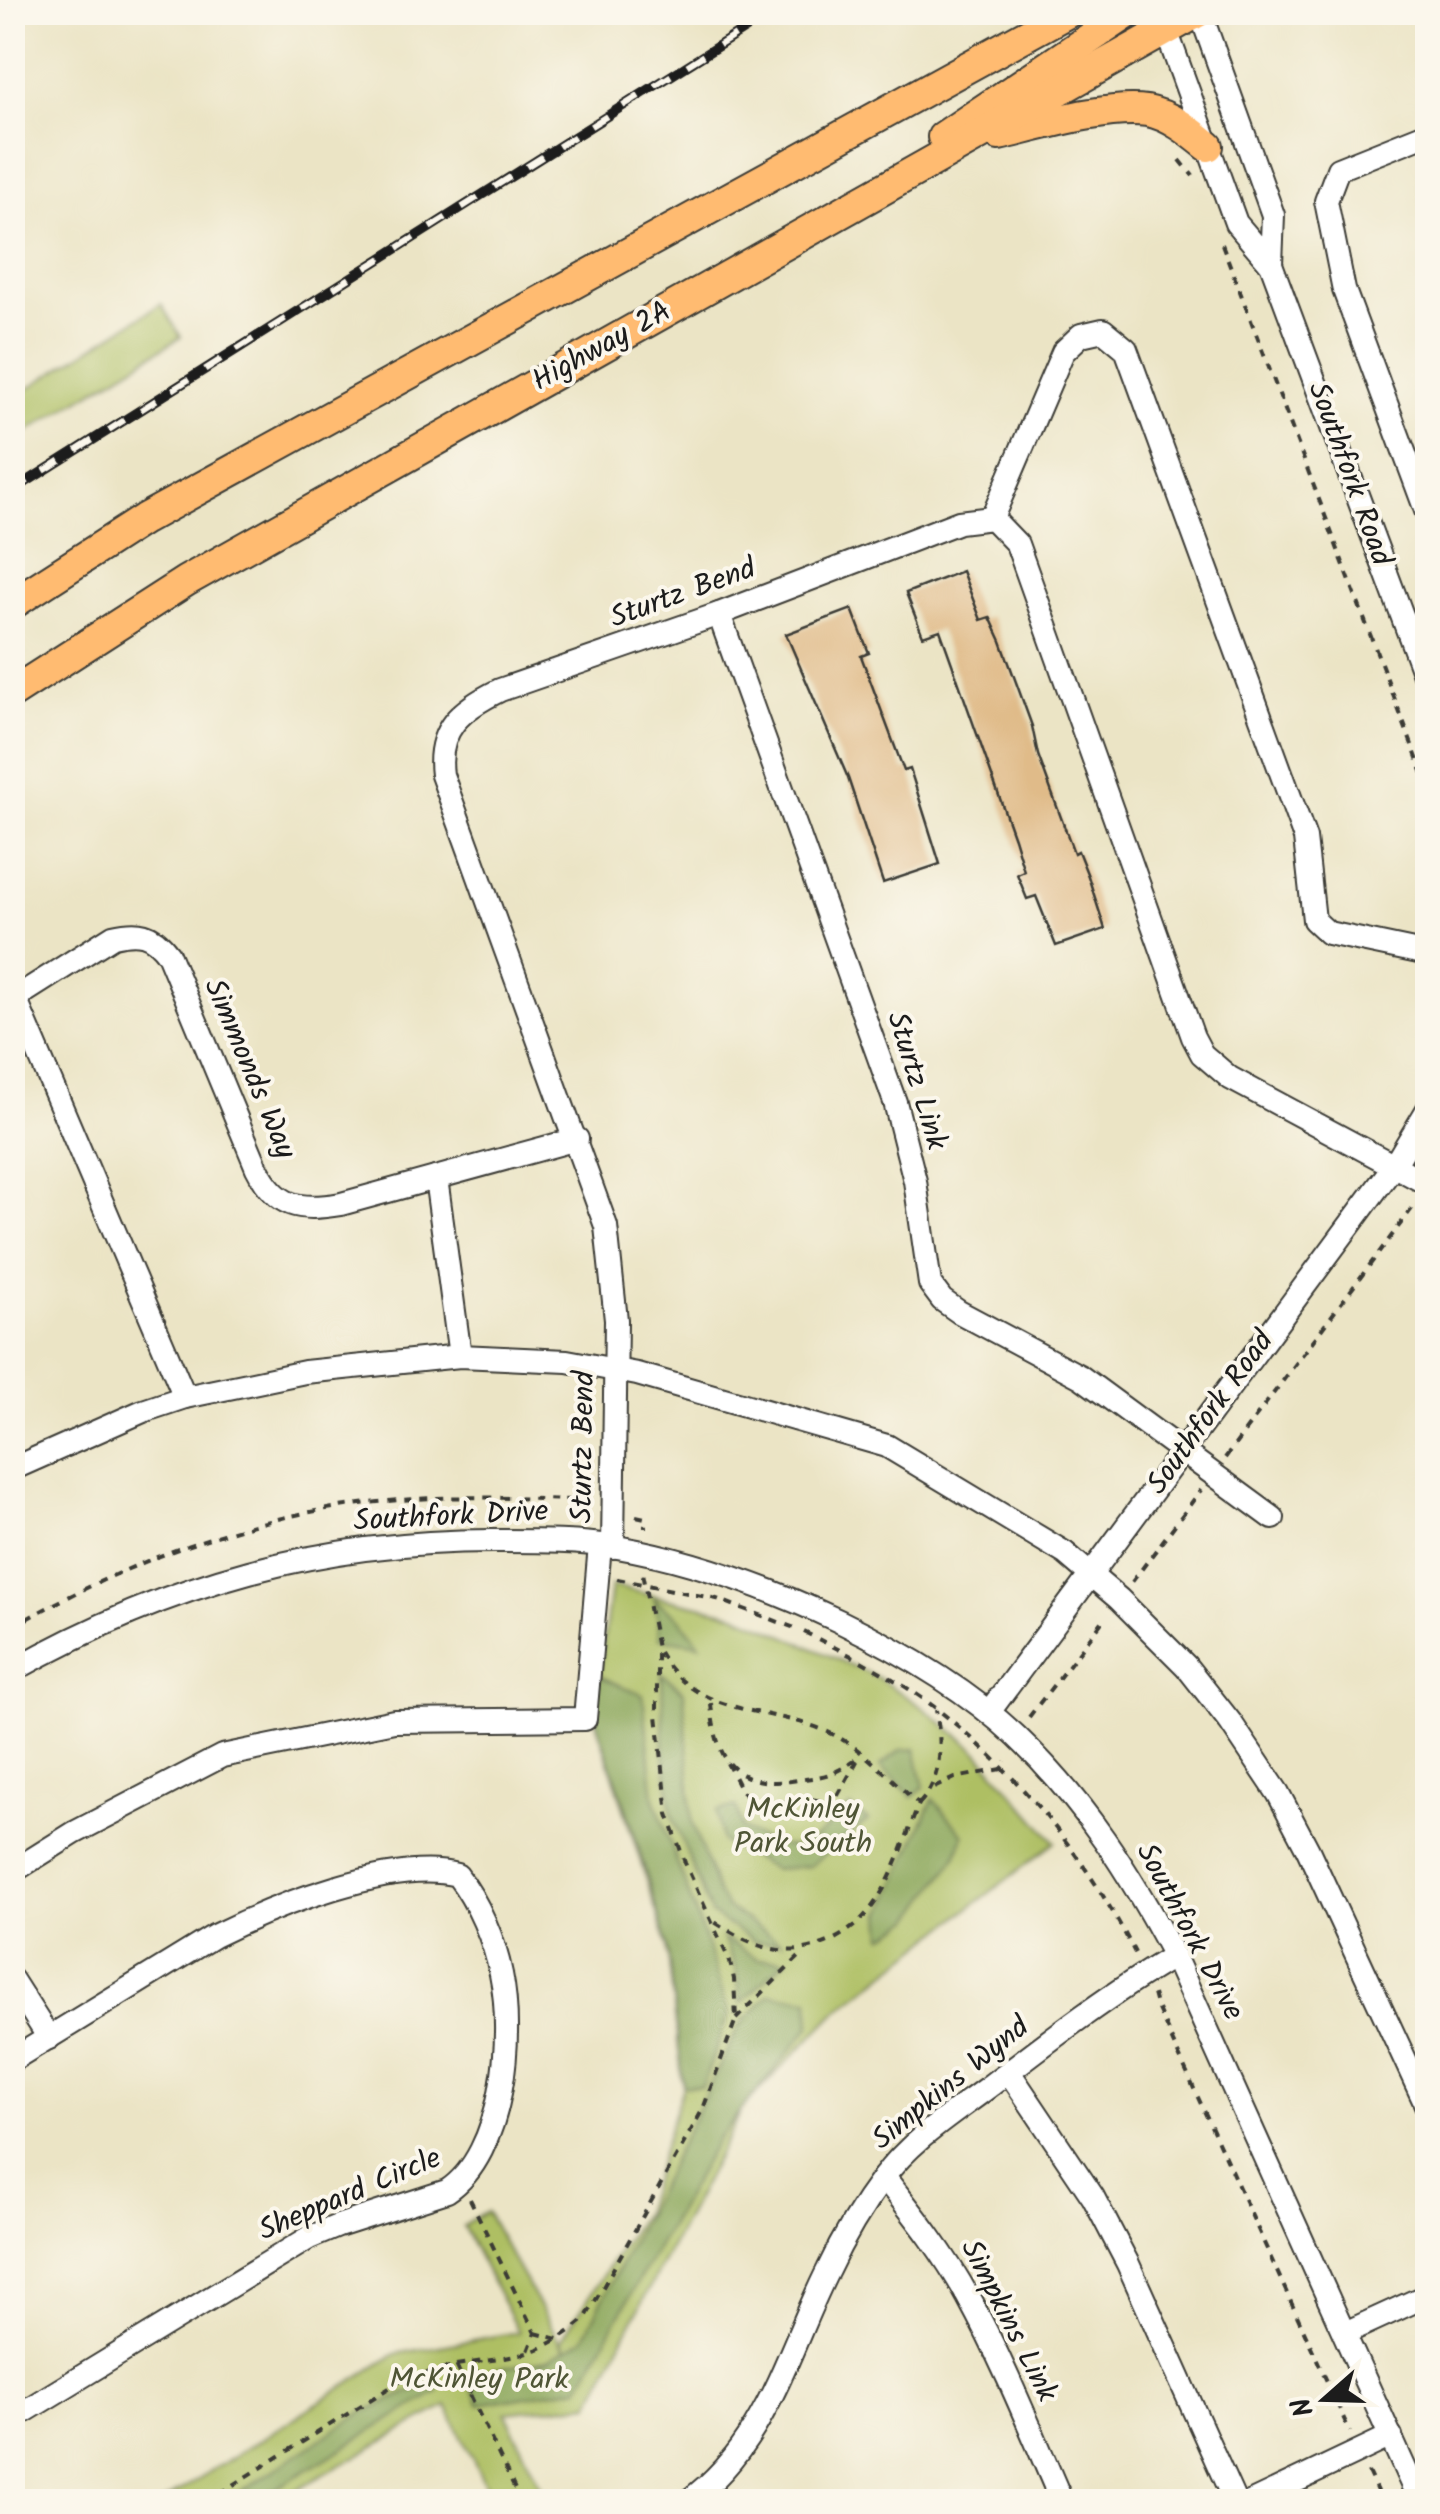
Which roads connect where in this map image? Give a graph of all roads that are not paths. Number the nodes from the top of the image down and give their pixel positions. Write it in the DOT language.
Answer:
graph roads {
  1 [pos="1033,12"];
  2 [pos="1068,12"];
  3 [pos="1129,12"];
  4 [pos="1199,12"];
  5 [pos="1167,18"];
  6 [pos="939,85"];
  7 [pos="1428,133"];
  8 [pos="971,140"];
  9 [pos="1208,146"];
  10 [pos="832,218"];
  11 [pos="1271,264"];
  12 [pos="1428,516"];
  13 [pos="992,518"];
  14 [pos="12,604"];
  15 [pos="719,614"];
  16 [pos="1428,685"];
  17 [pos="12,693"];
  18 [pos="1428,954"];
  19 [pos="14,999"];
  20 [pos="1428,1110"];
  21 [pos="577,1139"];
  22 [pos="1395,1164"];
  23 [pos="436,1178"];
  24 [pos="1428,1184"];
  25 [pos="460,1356"];
  26 [pos="615,1370"];
  27 [pos="185,1397"];
  28 [pos="1184,1450"];
  29 [pos="12,1469"];
  30 [pos="1274,1518"];
  31 [pos="606,1546"];
  32 [pos="1092,1574"];
  33 [pos="12,1670"];
  34 [pos="989,1712"];
  35 [pos="12,1872"];
  36 [pos="1174,1956"];
  37 [pos="12,1980"];
  38 [pos="49,2038"];
  39 [pos="12,2060"];
  40 [pos="1008,2072"];
  41 [pos="1428,2109"];
  42 [pos="884,2177"];
  43 [pos="1428,2295"];
  44 [pos="1345,2333"];
  45 [pos="12,2419"];
  46 [pos="1391,2436"];
  47 [pos="710,2494"];
  48 [pos="687,2502"];
  49 [pos="1062,2502"];
  50 [pos="1235,2502"];
  51 [pos="1252,2502"];
  52 [pos="1420,2502"];
  1 -- 6 [label="main road"];
  2 -- 6 [label="main road"];
  3 -- 10 [label="main road"];
  4 -- 5 [label="main road, Highway 2A"];
  4 -- 11 [label="street, Southfork Road"];
  5 -- 8 [label="main road, Highway 2A"];
  5 -- 9 [label="street, Southfork Road"];
  6 -- 14 [label="main road"];
  7 -- 12 [label="street"];
  8 -- 9 [label="main road"];
  8 -- 10 [label="main road, Highway 2A"];
  9 -- 11 [label="street, Southfork Road"];
  10 -- 17 [label="main road, Highway 2A"];
  11 -- 16 [label="street, Southfork Road"];
  13 -- 15 [label="street, Sturtz Bend"];
  13 -- 18 [label="street"];
  13 -- 22 [label="street"];
  15 -- 21 [label="street, Sturtz Bend"];
  15 -- 28 [label="street, Sturtz Link"];
  19 -- 23 [label="street, Simmonds Way"];
  19 -- 27 [label="street"];
  20 -- 22 [label="street, Southfork Road"];
  21 -- 23 [label="street, Simmonds Way"];
  21 -- 26 [label="street, Sturtz Bend"];
  22 -- 24 [label="street"];
  22 -- 28 [label="street, Southfork Road"];
  23 -- 25 [label="street"];
  25 -- 26 [label="street"];
  25 -- 27 [label="street"];
  26 -- 31 [label="street, Sturtz Bend"];
  26 -- 32 [label="street"];
  27 -- 29 [label="street"];
  28 -- 30 [label="street, Sturtz Link"];
  28 -- 32 [label="street, Southfork Road"];
  31 -- 33 [label="street, Southfork Drive"];
  31 -- 34 [label="street, Southfork Drive"];
  31 -- 35 [label="street, Sturtz Bend"];
  32 -- 34 [label="street, Southfork Road"];
  32 -- 41 [label="street"];
  34 -- 36 [label="street, Southfork Drive"];
  36 -- 40 [label="street, Simpkins Wynd"];
  36 -- 44 [label="street, Southfork Drive"];
  37 -- 38 [label="street"];
  38 -- 39 [label="street, Sheppard Circle"];
  38 -- 45 [label="street, Sheppard Circle"];
  40 -- 42 [label="street, Simpkins Wynd"];
  40 -- 50 [label="street"];
  42 -- 47 [label="street, Simpkins Wynd"];
  42 -- 49 [label="street, Simpkins Link"];
  43 -- 44 [label="street"];
  44 -- 46 [label="street, Southfork Drive"];
  46 -- 51 [label="street"];
  46 -- 52 [label="street, Southfork Drive"];
  47 -- 48 [label="street, Simpkins Wynd"];
}
